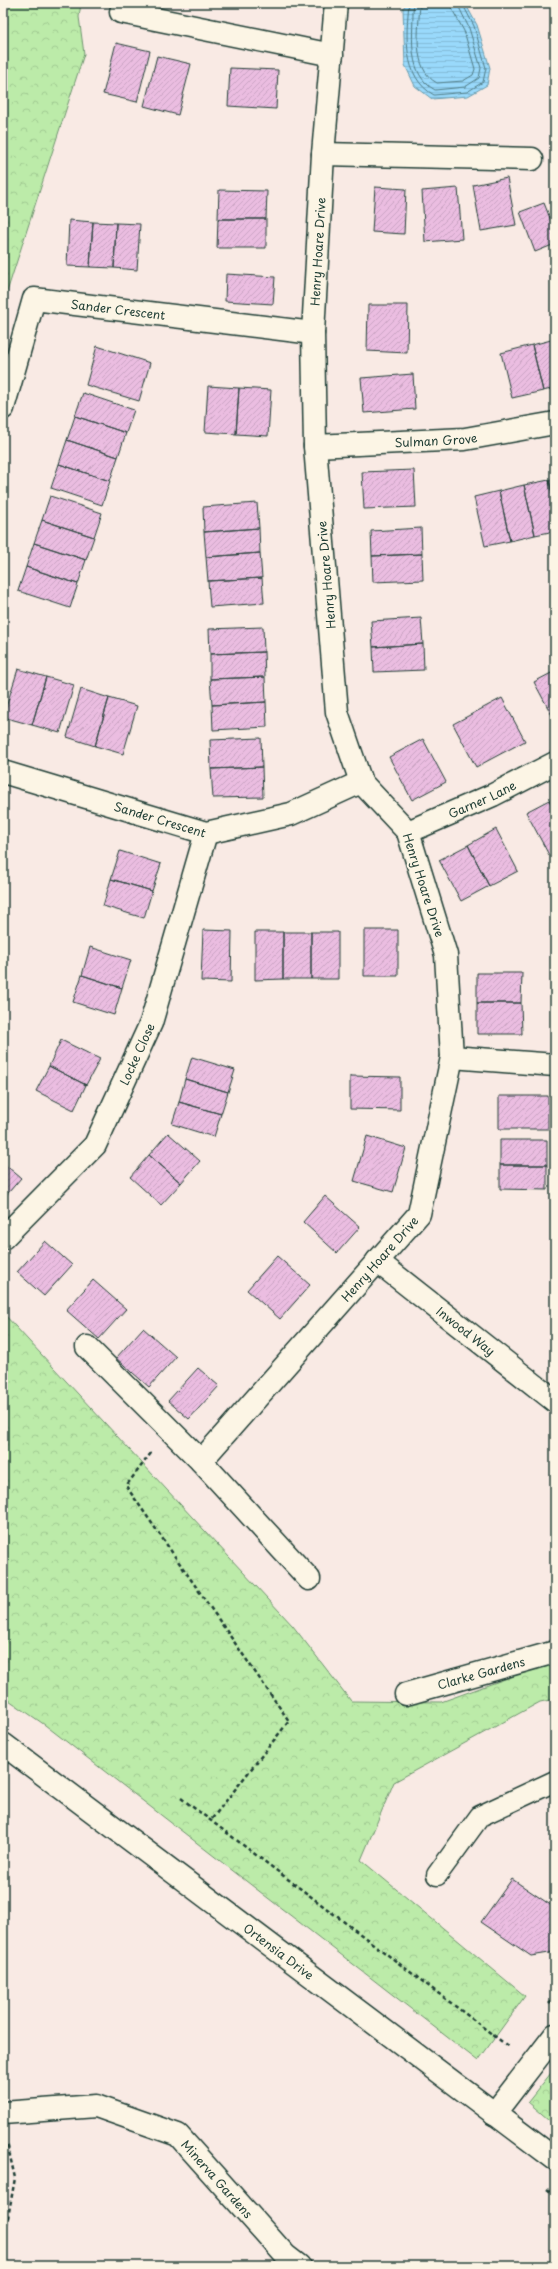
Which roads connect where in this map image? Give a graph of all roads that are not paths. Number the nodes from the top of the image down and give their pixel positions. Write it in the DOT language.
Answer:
graph roads {
  1 [pos="336,3"];
  2 [pos="121,12"];
  3 [pos="332,55"];
  4 [pos="323,154"];
  5 [pos="532,158"];
  6 [pos="313,333"];
  7 [pos="3,408"];
  8 [pos="555,423"];
  9 [pos="315,446"];
  10 [pos="555,763"];
  11 [pos="3,772"];
  12 [pos="361,782"];
  13 [pos="408,832"];
  14 [pos="206,833"];
  15 [pos="452,1057"];
  16 [pos="555,1065"];
  17 [pos="3,1238"];
  18 [pos="377,1261"];
  19 [pos="87,1346"];
  20 [pos="555,1401"];
  21 [pos="201,1461"];
  22 [pos="309,1579"];
  23 [pos="555,1652"];
  24 [pos="406,1694"];
  25 [pos="3,1744"];
  26 [pos="555,1781"];
  27 [pos="437,1875"];
  28 [pos="555,2035"];
  29 [pos="3,2113"];
  30 [pos="494,2114"];
  31 [pos="555,2159"];
  32 [pos="299,2266"];
  1 -- 3 [label="street, Henry Hoare Drive"];
  2 -- 3 [label="street"];
  3 -- 4 [label="street, Henry Hoare Drive"];
  4 -- 5 [label="street"];
  4 -- 6 [label="street, Henry Hoare Drive"];
  6 -- 7 [label="street, Sander Crescent"];
  6 -- 9 [label="street, Henry Hoare Drive"];
  8 -- 9 [label="street, Sulman Grove"];
  9 -- 12 [label="street, Henry Hoare Drive"];
  10 -- 13 [label="street, Garner Lane"];
  11 -- 14 [label="street, Sander Crescent"];
  12 -- 13 [label="street, Henry Hoare Drive"];
  12 -- 14 [label="street, Sander Crescent"];
  13 -- 15 [label="street, Henry Hoare Drive"];
  14 -- 17 [label="street, Locke Close"];
  15 -- 16 [label="street"];
  15 -- 18 [label="street, Henry Hoare Drive"];
  18 -- 20 [label="street, Inwood Way"];
  18 -- 21 [label="street, Henry Hoare Drive"];
  19 -- 21 [label="street"];
  21 -- 22 [label="street"];
  23 -- 24 [label="street, Clarke Gardens"];
  25 -- 30 [label="street, Ortensia Drive"];
  26 -- 27 [label="lane"];
  28 -- 30 [label="street"];
  29 -- 32 [label="street, Minerva Gardens"];
  30 -- 31 [label="street, Ortensia Drive"];
}
